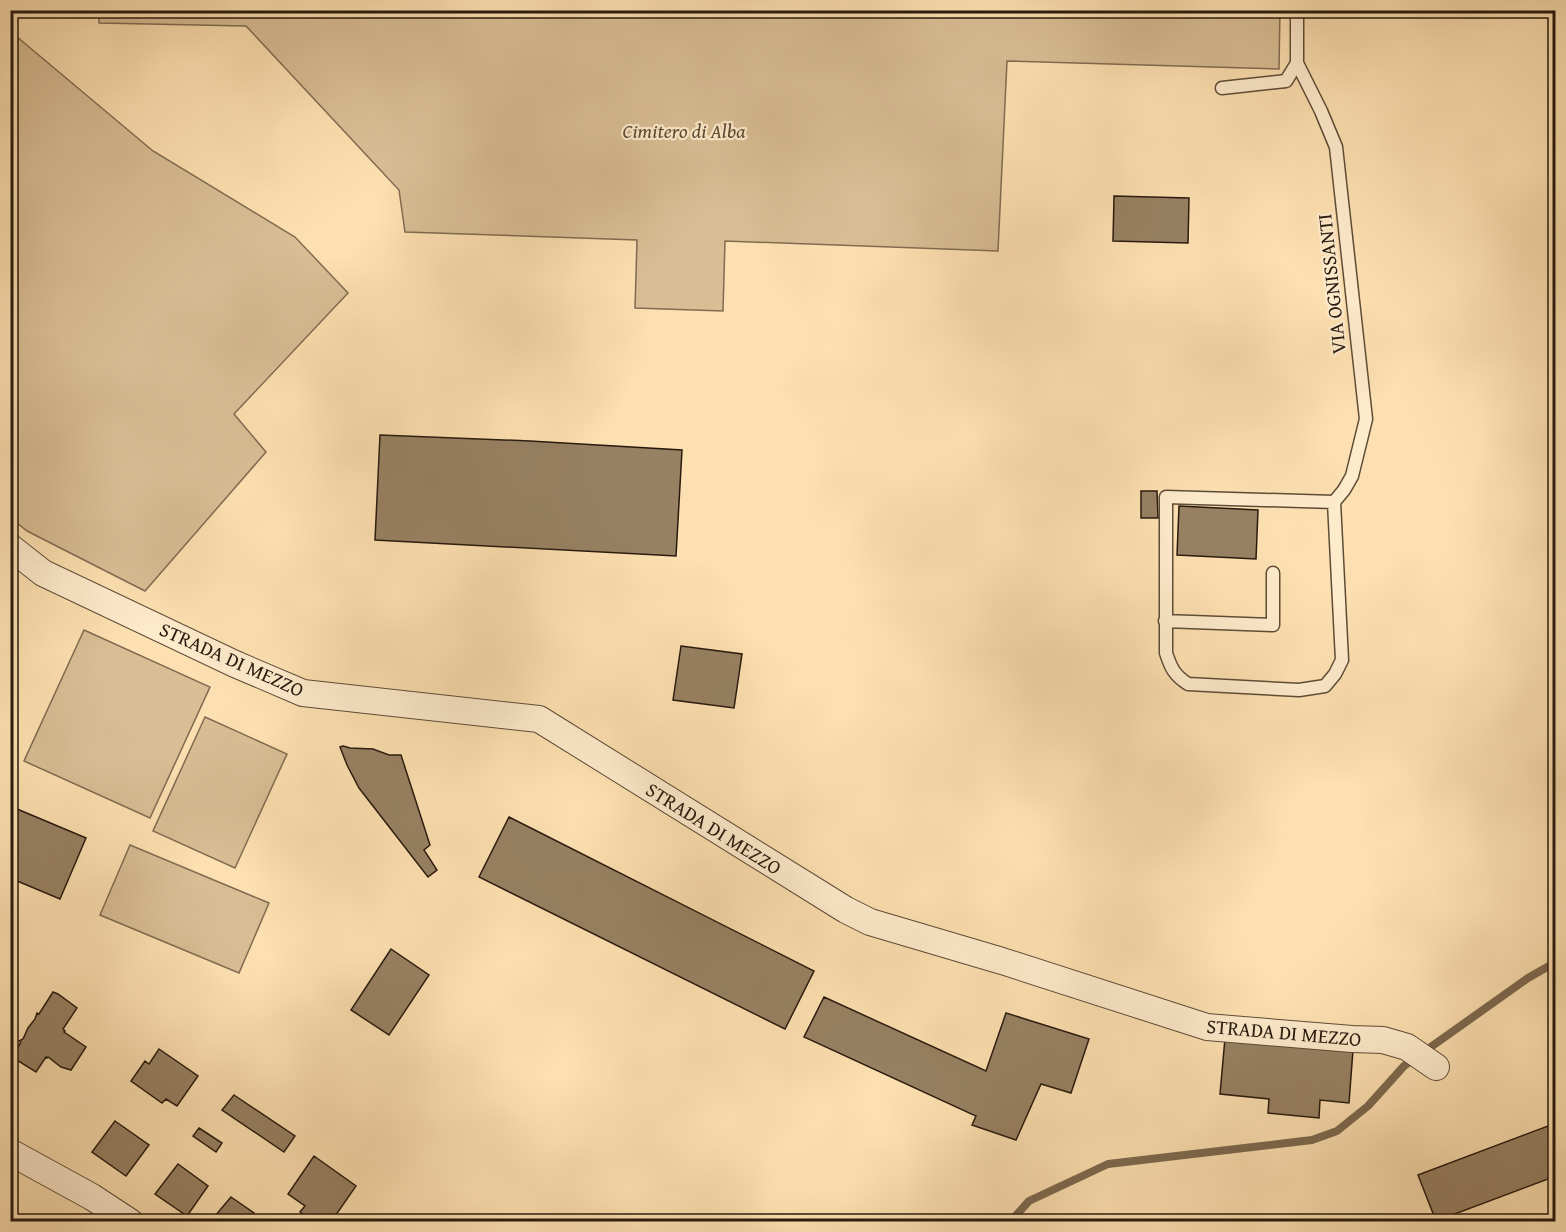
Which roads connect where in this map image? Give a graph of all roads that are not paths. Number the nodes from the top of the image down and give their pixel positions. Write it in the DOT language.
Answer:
graph roads {
  1 [pos="1297,10"];
  2 [pos="1296,63"];
  3 [pos="1222,88"];
  4 [pos="1334,502"];
  5 [pos="10,547"];
  6 [pos="1273,573"];
  7 [pos="1165,621"];
  8 [pos="1436,1067"];
  9 [pos="10,1152"];
  10 [pos="130,1221"];
  1 -- 2 [label="lane, VIA OGNISSANTI"];
  2 -- 3 [label="lane"];
  2 -- 4 [label="lane, VIA OGNISSANTI"];
  4 -- 7 [label="lane"];
  4 -- 7 [label="lane"];
  5 -- 8 [label="street, STRADA DI MEZZO"];
  6 -- 7 [label="lane"];
  9 -- 10 [label="street"];
}
